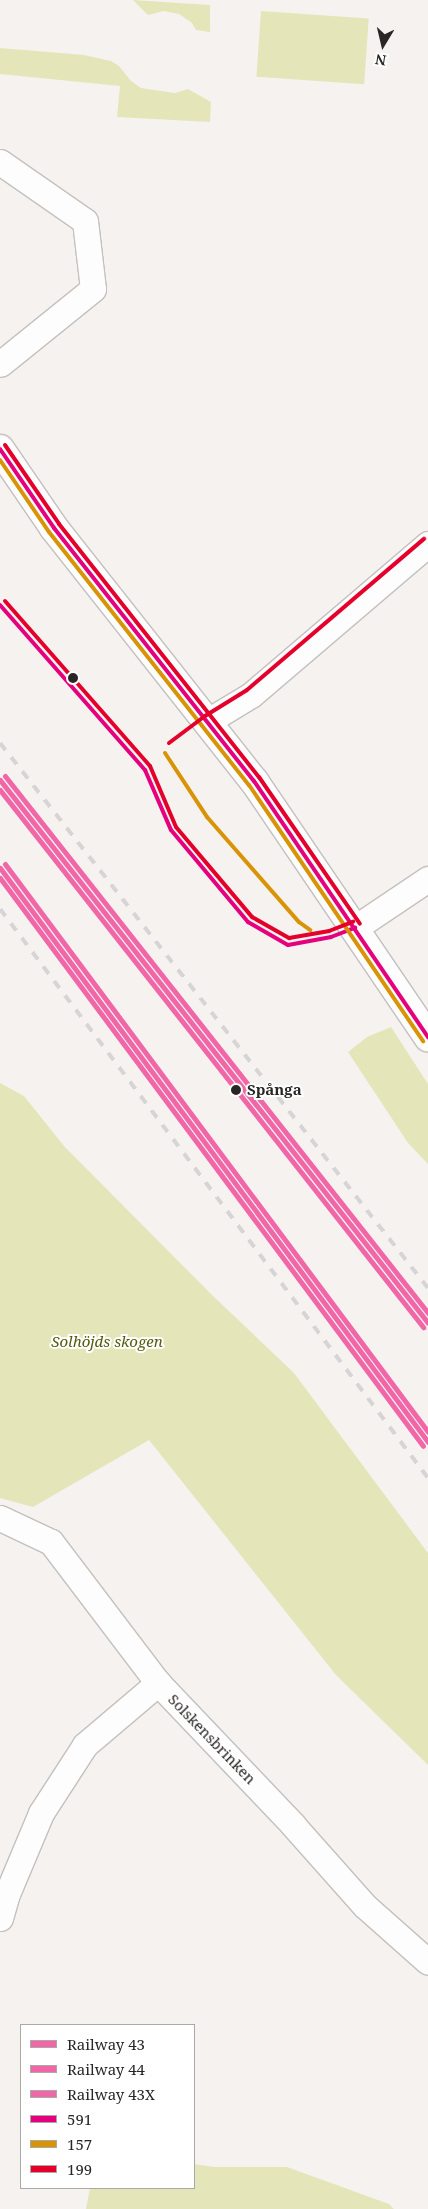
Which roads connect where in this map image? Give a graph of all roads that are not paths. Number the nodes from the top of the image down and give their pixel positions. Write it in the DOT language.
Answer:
graph roads {
  1 [pos="0,162"];
  2 [pos="0,364"];
  3 [pos="0,449"];
  4 [pos="428,544"];
  5 [pos="208,721"];
  6 [pos="428,879"];
  7 [pos="355,928"];
  8 [pos="428,1037"];
  9 [pos="0,1518"];
  10 [pos="158,1683"];
  11 [pos="0,1918"];
  12 [pos="428,1962"];
  1 -- 2 [label="street"];
  3 -- 5 [label="street"];
  4 -- 5 [label="street"];
  5 -- 7 [label="street"];
  6 -- 7 [label="street"];
  7 -- 8 [label="street"];
  9 -- 10 [label="street, Solskensbrinken"];
  10 -- 11 [label="street"];
  10 -- 12 [label="street, Solskensbrinken"];
}
